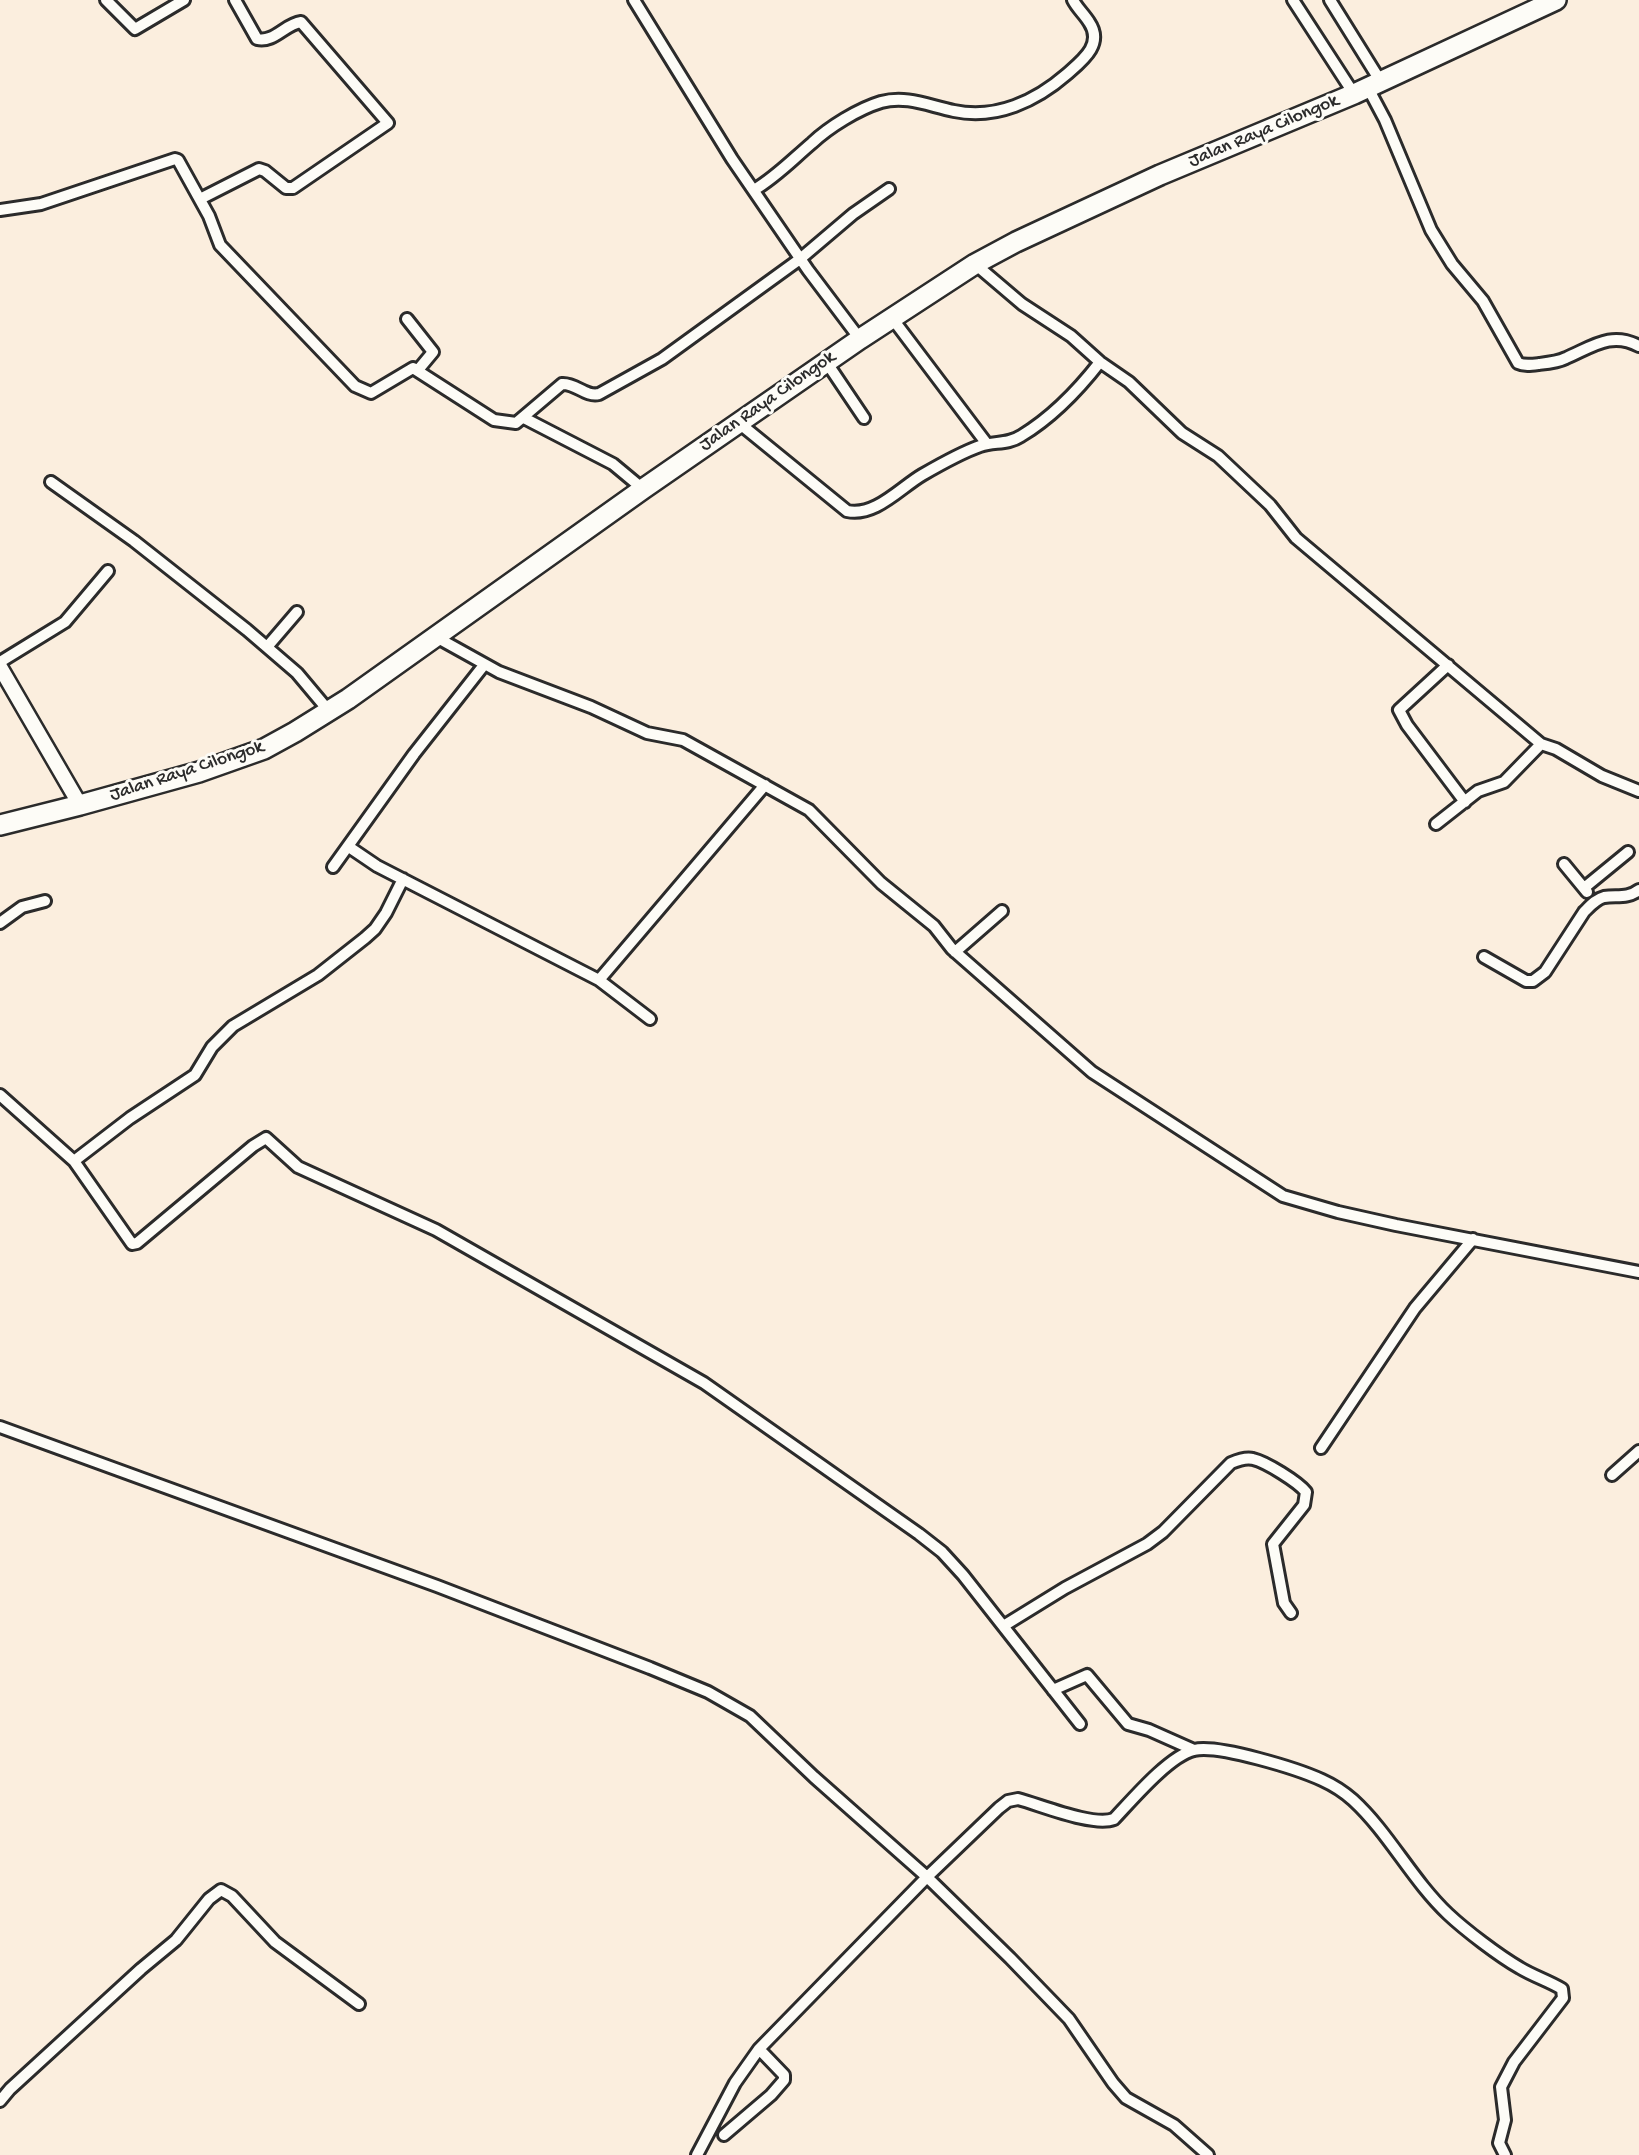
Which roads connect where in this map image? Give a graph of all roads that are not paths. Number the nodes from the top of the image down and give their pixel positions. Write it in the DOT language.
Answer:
graph roads {
  1 [pos="106,0"];
  2 [pos="184,0"];
  3 [pos="235,0"];
  4 [pos="634,0"];
  5 [pos="1073,0"];
  6 [pos="1293,0"];
  7 [pos="1330,0"];
  8 [pos="1556,0"];
  9 [pos="1368,88"];
  10 [pos="889,189"];
  11 [pos="754,190"];
  12 [pos="200,200"];
  13 [pos="0,209"];
  14 [pos="800,259"];
  15 [pos="975,264"];
  16 [pos="892,318"];
  17 [pos="407,319"];
  18 [pos="860,339"];
  19 [pos="1639,346"];
  20 [pos="1100,362"];
  21 [pos="827,363"];
  22 [pos="418,370"];
  23 [pos="524,418"];
  24 [pos="864,418"];
  25 [pos="739,424"];
  26 [pos="987,444"];
  27 [pos="51,482"];
  28 [pos="643,489"];
  29 [pos="108,571"];
  30 [pos="297,612"];
  31 [pos="436,637"];
  32 [pos="267,647"];
  33 [pos="0,664"];
  34 [pos="484,665"];
  35 [pos="1448,666"];
  36 [pos="328,710"];
  37 [pos="1541,744"];
  38 [pos="765,785"];
  39 [pos="1639,791"];
  40 [pos="1465,802"];
  41 [pos="80,805"];
  42 [pos="1436,824"];
  43 [pos="0,825"];
  44 [pos="349,847"];
  45 [pos="1628,852"];
  46 [pos="1564,864"];
  47 [pos="332,867"];
  48 [pos="403,879"];
  49 [pos="1584,888"];
  50 [pos="1639,890"];
  51 [pos="45,901"];
  52 [pos="1595,902"];
  53 [pos="1002,911"];
  54 [pos="0,923"];
  55 [pos="955,952"];
  56 [pos="1485,957"];
  57 [pos="599,980"];
  58 [pos="650,1019"];
  59 [pos="0,1095"];
  60 [pos="74,1161"];
  61 [pos="1473,1239"];
  62 [pos="1639,1272"];
  63 [pos="0,1427"];
  64 [pos="1321,1448"];
  65 [pos="1639,1451"];
  66 [pos="1612,1475"];
  67 [pos="1291,1613"];
  68 [pos="1005,1625"];
  69 [pos="1054,1690"];
  70 [pos="1080,1724"];
  71 [pos="1194,1750"];
  72 [pos="927,1877"];
  73 [pos="359,2004"];
  74 [pos="759,2049"];
  75 [pos="0,2101"];
  76 [pos="724,2136"];
  77 [pos="697,2155"];
  78 [pos="1208,2155"];
  79 [pos="1505,2155"];
  1 -- 2 [label="street"];
  3 -- 12 [label="street"];
  4 -- 11 [label="street"];
  5 -- 11 [label="street"];
  6 -- 9 [label="street"];
  7 -- 9 [label="street"];
  8 -- 9 [label="highway, Jalan Raya Cilongok"];
  9 -- 15 [label="highway, Jalan Raya Cilongok"];
  9 -- 19 [label="street"];
  10 -- 14 [label="street"];
  11 -- 14 [label="street"];
  12 -- 13 [label="street"];
  12 -- 22 [label="street"];
  14 -- 18 [label="street"];
  14 -- 23 [label="street"];
  15 -- 16 [label="highway, Jalan Raya Cilongok"];
  15 -- 20 [label="street"];
  16 -- 18 [label="highway, Jalan Raya Cilongok"];
  16 -- 26 [label="street"];
  17 -- 22 [label="street"];
  18 -- 21 [label="highway, Jalan Raya Cilongok"];
  20 -- 26 [label="street"];
  20 -- 35 [label="street"];
  21 -- 24 [label="street"];
  21 -- 25 [label="highway, Jalan Raya Cilongok"];
  22 -- 23 [label="street"];
  23 -- 28 [label="street"];
  25 -- 26 [label="street"];
  25 -- 28 [label="highway, Jalan Raya Cilongok"];
  27 -- 32 [label="street"];
  28 -- 31 [label="highway, Jalan Raya Cilongok"];
  29 -- 33 [label="street"];
  30 -- 32 [label="street"];
  31 -- 34 [label="street"];
  31 -- 36 [label="highway, Jalan Raya Cilongok"];
  32 -- 36 [label="street"];
  33 -- 41 [label="street"];
  34 -- 38 [label="street"];
  34 -- 44 [label="street"];
  35 -- 37 [label="street"];
  35 -- 40 [label="street"];
  36 -- 41 [label="highway, Jalan Raya Cilongok"];
  37 -- 39 [label="street"];
  37 -- 40 [label="street"];
  38 -- 55 [label="street"];
  38 -- 57 [label="street"];
  40 -- 42 [label="street"];
  41 -- 43 [label="highway, Jalan Raya Cilongok"];
  44 -- 47 [label="street"];
  44 -- 48 [label="street"];
  45 -- 49 [label="street"];
  46 -- 49 [label="street"];
  48 -- 57 [label="street"];
  48 -- 60 [label="street"];
  49 -- 52 [label="street"];
  50 -- 52 [label="street"];
  51 -- 54 [label="street"];
  52 -- 56 [label="street"];
  53 -- 55 [label="street"];
  55 -- 61 [label="street"];
  57 -- 58 [label="street"];
  59 -- 60 [label="street"];
  60 -- 68 [label="street"];
  61 -- 62 [label="street"];
  61 -- 64 [label="street"];
  63 -- 72 [label="street"];
  65 -- 66 [label="street"];
  67 -- 68 [label="street"];
  68 -- 69 [label="street"];
  69 -- 70 [label="street"];
  69 -- 71 [label="street"];
  71 -- 72 [label="street"];
  71 -- 79 [label="street"];
  72 -- 74 [label="street"];
  72 -- 78 [label="street"];
  73 -- 75 [label="street"];
  74 -- 76 [label="street"];
  74 -- 77 [label="street"];
}
